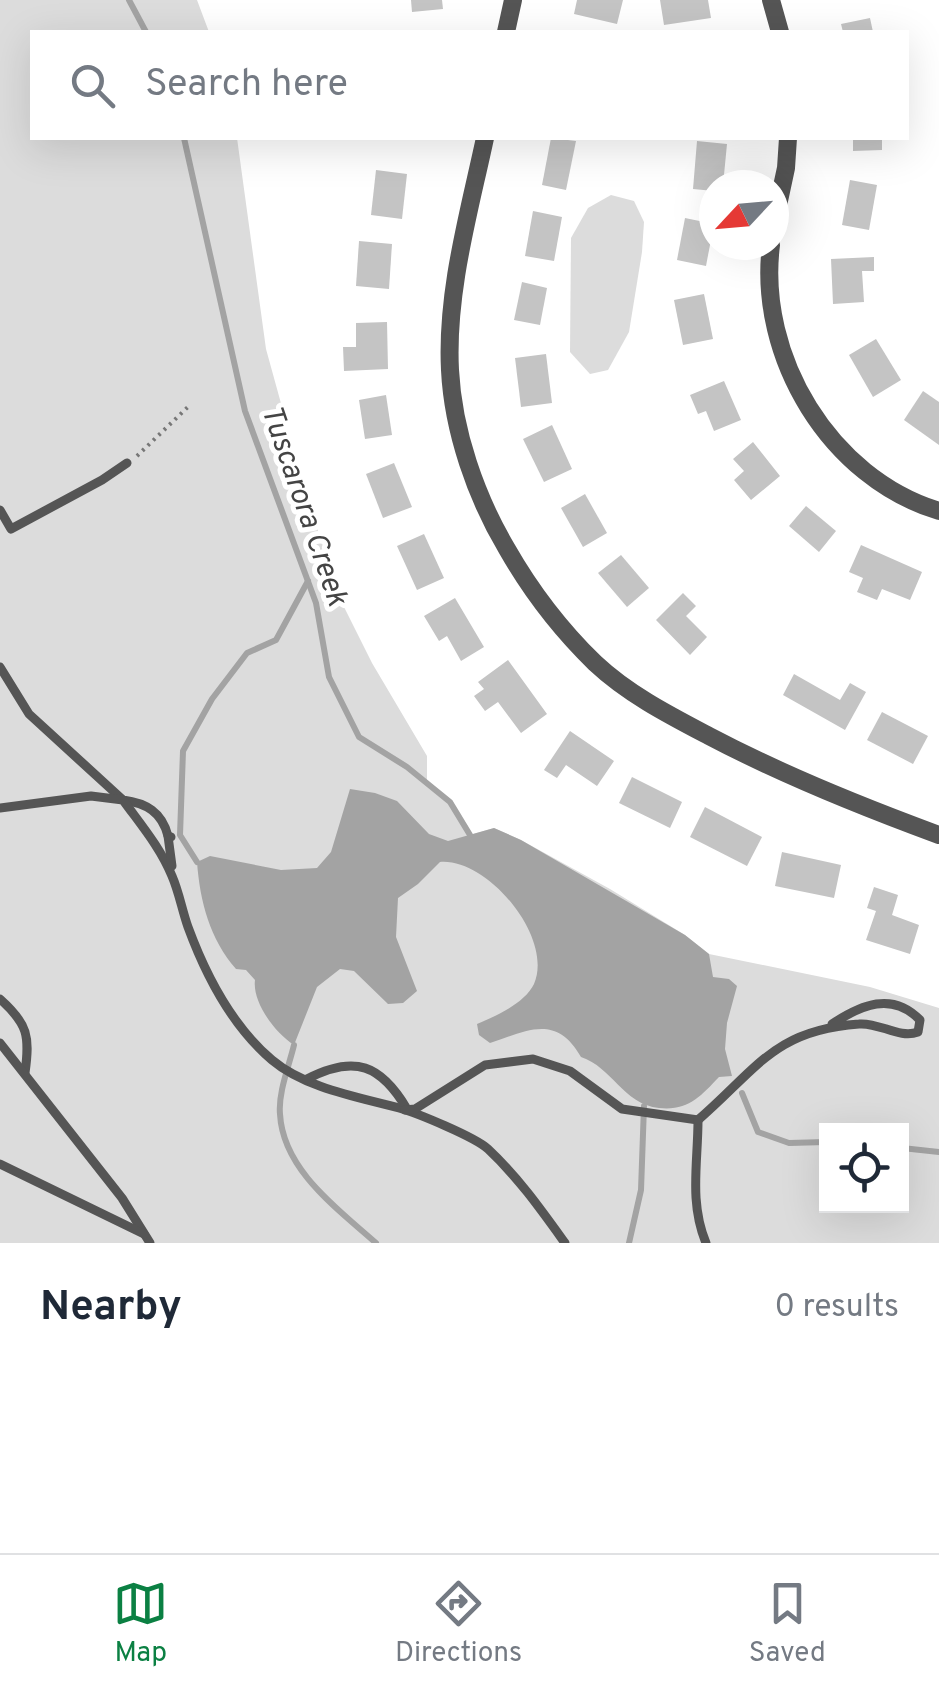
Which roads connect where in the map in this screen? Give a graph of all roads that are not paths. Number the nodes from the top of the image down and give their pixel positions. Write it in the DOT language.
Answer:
graph roads {
  1 [pos="513,0"];
  2 [pos="771,0"];
  3 [pos="506,30"];
  4 [pos="779,30"];
  5 [pos="484,140"];
  6 [pos="788,140"];
  7 [pos="786,170"];
  8 [pos="771,260"];
  9 [pos="127,463"];
  10 [pos="0,510"];
  11 [pos="939,511"];
  12 [pos="0,667"];
  13 [pos="124,800"];
  14 [pos="0,808"];
  15 [pos="939,835"];
  16 [pos="174,879"];
  17 [pos="0,999"];
  18 [pos="832,1024"];
  19 [pos="0,1042"];
  20 [pos="25,1073"];
  21 [pos="305,1078"];
  22 [pos="406,1110"];
  23 [pos="698,1120"];
  24 [pos="0,1164"];
  25 [pos="147,1238"];
  26 [pos="565,1243"];
  27 [pos="706,1243"];
  1 -- 3 [label="street"];
  2 -- 4 [label="street"];
  5 -- 15 [label="street"];
  6 -- 7 [label="street"];
  8 -- 11 [label="street"];
  9 -- 10 [label="lane"];
  12 -- 13 [label="lane"];
  13 -- 14 [label="lane"];
  13 -- 16 [label="lane"];
  13 -- 16 [label="lane"];
  16 -- 21 [label="lane"];
  17 -- 20 [label="lane"];
  18 -- 18 [label="lane"];
  18 -- 23 [label="lane"];
  19 -- 20 [label="lane"];
  20 -- 25 [label="lane"];
  21 -- 22 [label="lane"];
  21 -- 22 [label="lane"];
  22 -- 23 [label="lane"];
  22 -- 26 [label="lane"];
  23 -- 27 [label="lane"];
  24 -- 25 [label="lane"];
}
